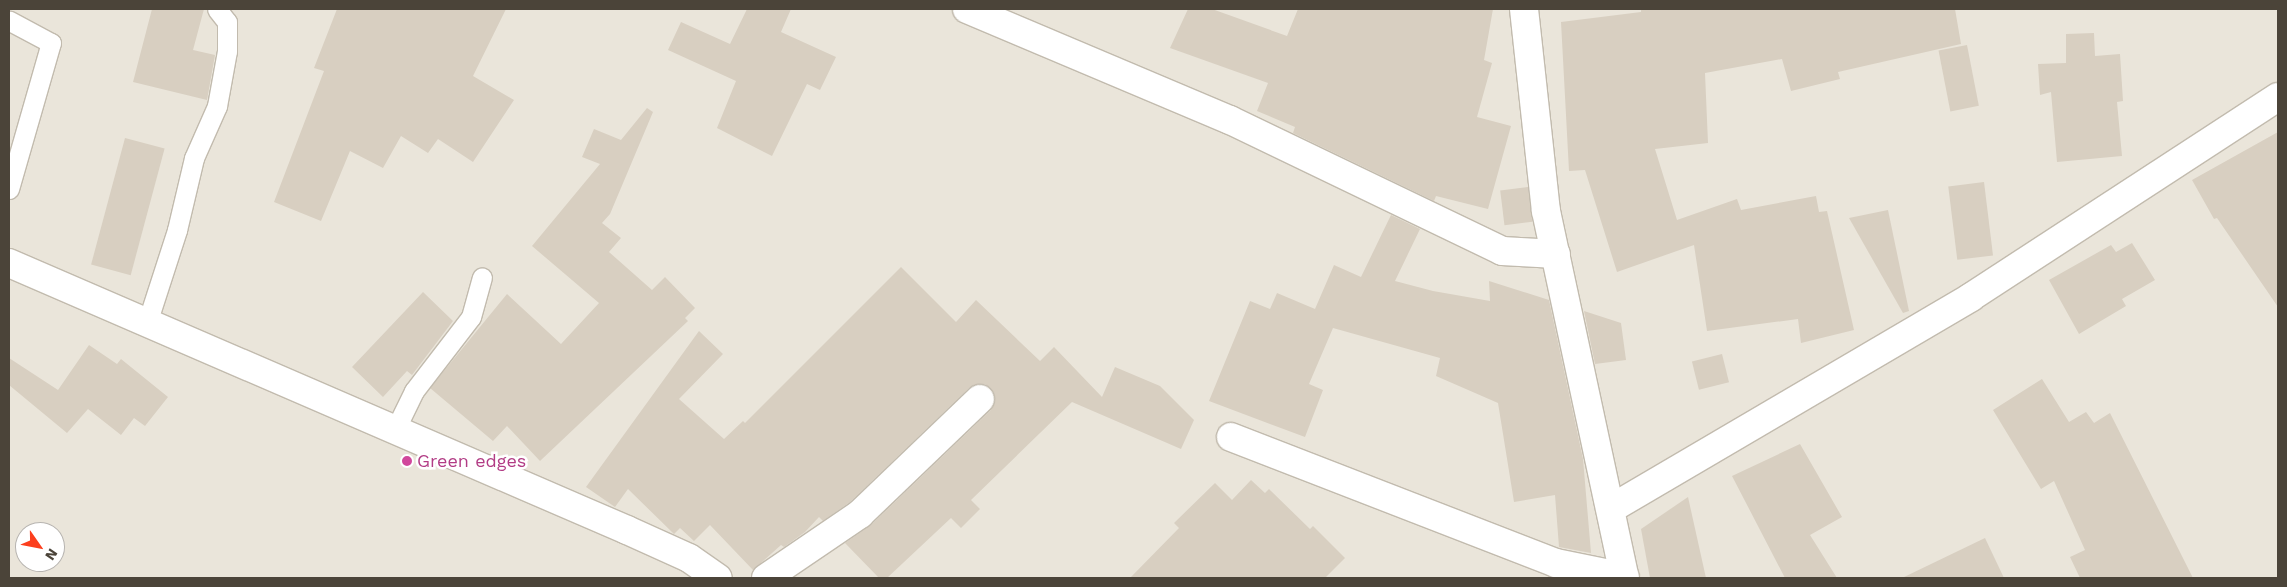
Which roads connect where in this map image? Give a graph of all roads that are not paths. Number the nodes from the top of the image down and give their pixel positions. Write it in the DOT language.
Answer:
graph roads {
  1 [pos="217,9"];
  2 [pos="967,9"];
  3 [pos="1524,9"];
  4 [pos="10,21"];
  5 [pos="2278,97"];
  6 [pos="9,189"];
  7 [pos="1556,254"];
  8 [pos="9,263"];
  9 [pos="482,277"];
  10 [pos="148,323"];
  11 [pos="980,399"];
  12 [pos="394,430"];
  13 [pos="1231,438"];
  14 [pos="1612,508"];
  15 [pos="718,578"];
  16 [pos="766,578"];
  17 [pos="1625,578"];
  1 -- 10 [label="lane"];
  2 -- 7 [label="street"];
  3 -- 7 [label="street"];
  4 -- 6 [label="lane"];
  5 -- 14 [label="street"];
  7 -- 14 [label="street"];
  8 -- 10 [label="street"];
  9 -- 12 [label="lane"];
  10 -- 12 [label="street"];
  11 -- 16 [label="street"];
  12 -- 15 [label="street"];
  13 -- 17 [label="street"];
  14 -- 17 [label="street"];
}
